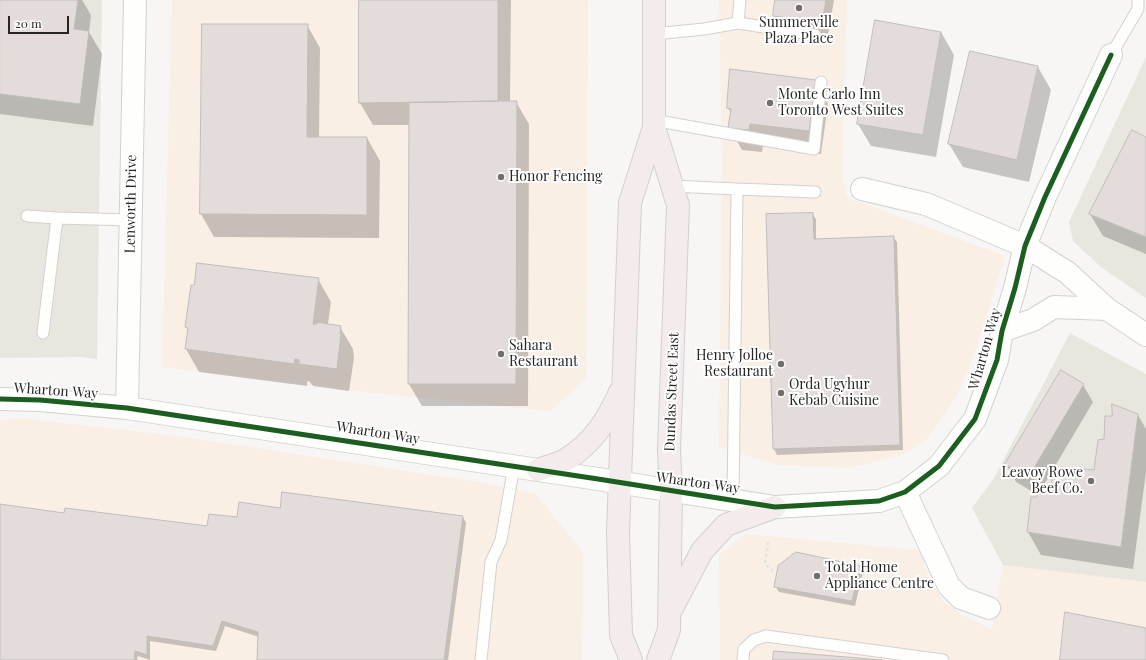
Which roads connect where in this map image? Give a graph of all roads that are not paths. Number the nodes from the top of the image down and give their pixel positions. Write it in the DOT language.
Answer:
graph roads {
  1 [pos="135,0"];
  2 [pos="654,0"];
  3 [pos="740,0"];
  4 [pos="1141,7"];
  5 [pos="738,23"];
  6 [pos="654,34"];
  7 [pos="815,35"];
  8 [pos="1111,55"];
  9 [pos="821,82"];
  10 [pos="653,123"];
  11 [pos="672,186"];
  12 [pos="737,189"];
  13 [pos="862,190"];
  14 [pos="815,192"];
  15 [pos="27,216"];
  16 [pos="57,218"];
  17 [pos="131,220"];
  18 [pos="1025,246"];
  19 [pos="1107,309"];
  20 [pos="1002,331"];
  21 [pos="43,333"];
  22 [pos="1146,335"];
  23 [pos="624,384"];
  24 [pos="0,399"];
  25 [pos="127,408"];
  26 [pos="514,466"];
  27 [pos="538,470"];
  28 [pos="620,483"];
  29 [pos="671,491"];
  30 [pos="906,492"];
  31 [pos="733,499"];
  32 [pos="775,507"];
  33 [pos="989,608"];
  34 [pos="669,613"];
  35 [pos="901,657"];
  36 [pos="480,660"];
  37 [pos="631,660"];
  38 [pos="658,660"];
  39 [pos="743,660"];
  40 [pos="943,660"];
  1 -- 17 [label="street, Lenworth Drive"];
  2 -- 6 [label="main road, Dundas Street East"];
  3 -- 5 [label="lane"];
  4 -- 8 [label="lane"];
  5 -- 6 [label="lane"];
  5 -- 7 [label="lane"];
  6 -- 10 [label="main road, Dundas Street East"];
  8 -- 18 [label="street, Wharton Way"];
  9 -- 10 [label="lane"];
  10 -- 11 [label="main road, Dundas Street East"];
  10 -- 23 [label="main road, Dundas Street East"];
  11 -- 12 [label="lane"];
  11 -- 29 [label="main road, Dundas Street East"];
  12 -- 14 [label="lane"];
  12 -- 31 [label="lane"];
  13 -- 18 [label="street"];
  15 -- 16 [label="lane"];
  16 -- 17 [label="lane"];
  16 -- 21 [label="lane"];
  17 -- 25 [label="street, Lenworth Drive"];
  18 -- 19 [label="street"];
  18 -- 20 [label="street, Wharton Way"];
  19 -- 20 [label="street, Wharton Way"];
  19 -- 22 [label="street"];
  20 -- 30 [label="street, Wharton Way"];
  23 -- 27 [label="main road"];
  23 -- 28 [label="main road, Dundas Street East"];
  24 -- 25 [label="street, Wharton Way"];
  25 -- 26 [label="street, Wharton Way"];
  26 -- 27 [label="street, Wharton Way"];
  26 -- 36 [label="lane"];
  27 -- 28 [label="street, Wharton Way"];
  28 -- 29 [label="street, Wharton Way"];
  28 -- 37 [label="main road, Dundas Street East"];
  29 -- 31 [label="street, Wharton Way"];
  29 -- 34 [label="main road, Dundas Street East"];
  30 -- 32 [label="street, Wharton Way"];
  30 -- 33 [label="street"];
  31 -- 32 [label="street, Wharton Way"];
  32 -- 34 [label="main road"];
  34 -- 38 [label="main road, Dundas Street East"];
  35 -- 39 [label="lane"];
  35 -- 40 [label="lane"];
}
